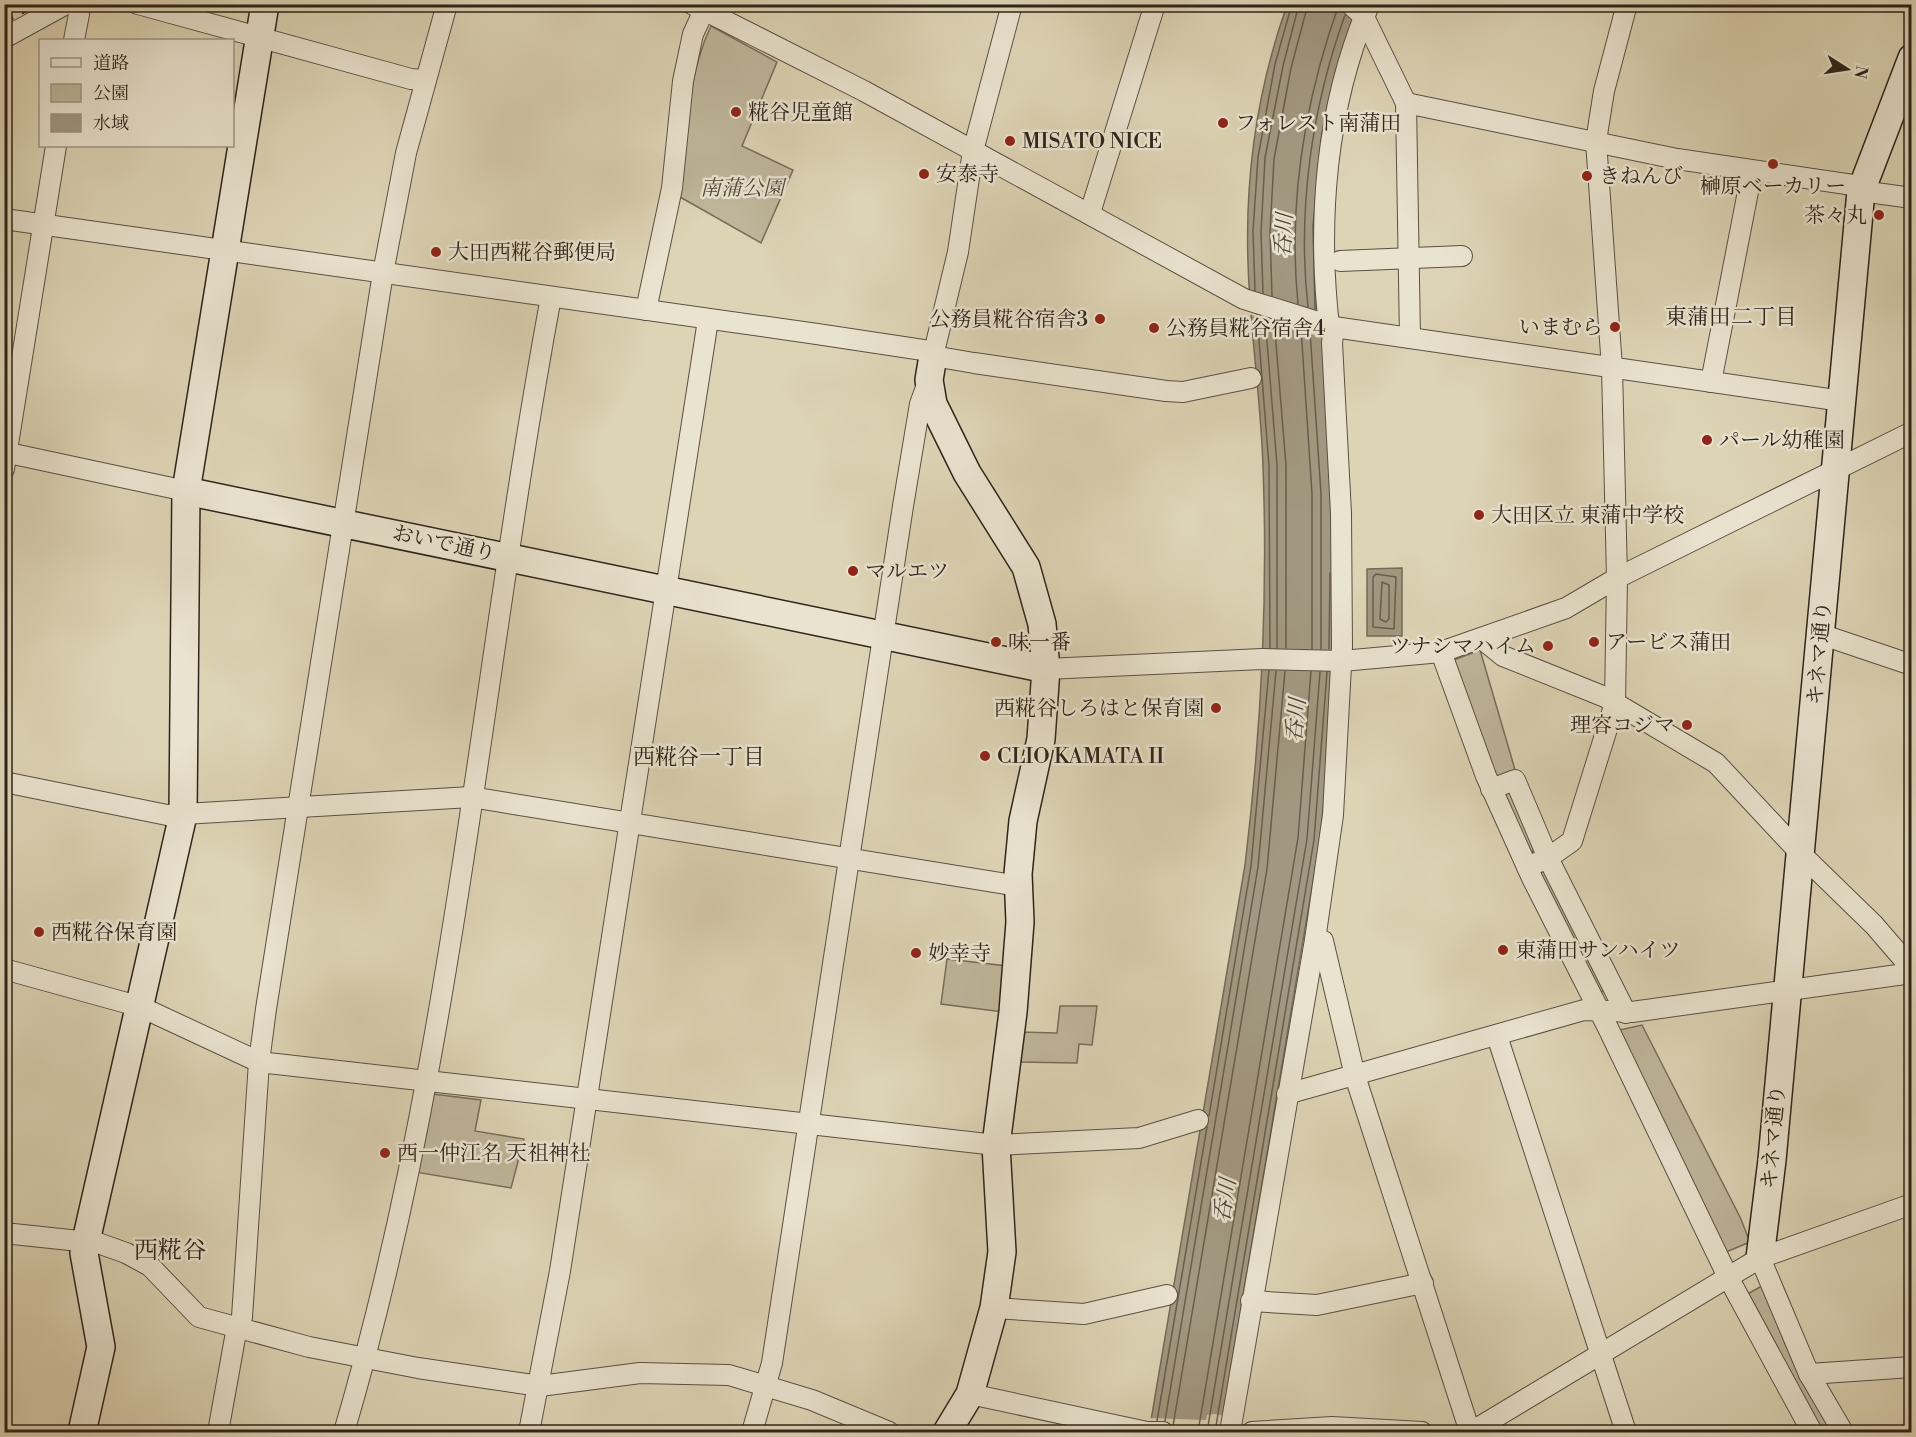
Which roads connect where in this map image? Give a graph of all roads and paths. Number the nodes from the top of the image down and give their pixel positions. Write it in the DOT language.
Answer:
graph roads {
  1 [pos="66,4"];
  2 [pos="76,4"];
  3 [pos="138,4"];
  4 [pos="265,4"];
  5 [pos="447,4"];
  6 [pos="1012,4"];
  7 [pos="1155,4"];
  8 [pos="1627,4"];
  9 [pos="701,7"];
  10 [pos="1361,10"];
  11 [pos="4,38"];
  12 [pos="259,38"];
  13 [pos="74,39"];
  14 [pos="1911,58"];
  15 [pos="426,80"];
  16 [pos="1406,103"];
  17 [pos="1596,141"];
  18 [pos="56,147"];
  19 [pos="974,151"];
  20 [pos="1752,171"];
  21 [pos="1861,191"];
  22 [pos="1911,198"];
  23 [pos="1090,213"];
  24 [pos="4,219"];
  25 [pos="44,225"];
  26 [pos="225,252"];
  27 [pos="1462,256"];
  28 [pos="1409,257"];
  29 [pos="1340,261"];
  30 [pos="383,273"];
  31 [pos="551,297"];
  32 [pos="646,310"];
  33 [pos="708,320"];
  34 [pos="1330,326"];
  35 [pos="1410,338"];
  36 [pos="931,368"];
  37 [pos="1612,368"];
  38 [pos="1251,378"];
  39 [pos="1711,382"];
  40 [pos="1842,401"];
  41 [pos="1911,432"];
  42 [pos="5,458"];
  43 [pos="1836,468"];
  44 [pos="186,491"];
  45 [pos="344,521"];
  46 [pos="509,557"];
  47 [pos="1617,578"];
  48 [pos="667,590"];
  49 [pos="1820,634"];
  50 [pos="884,635"];
  51 [pos="1482,639"];
  52 [pos="1441,652"];
  53 [pos="1340,656"];
  54 [pos="1911,665"];
  55 [pos="1046,669"];
  56 [pos="1615,703"];
  57 [pos="4,782"];
  58 [pos="1491,789"];
  59 [pos="471,797"];
  60 [pos="299,807"];
  61 [pos="183,815"];
  62 [pos="629,823"];
  63 [pos="1800,853"];
  64 [pos="1548,858"];
  65 [pos="850,860"];
  66 [pos="1527,867"];
  67 [pos="1018,886"];
  68 [pos="1315,940"];
  69 [pos="4,969"];
  70 [pos="1911,971"];
  71 [pos="1787,989"];
  72 [pos="141,1007"];
  73 [pos="1600,1012"];
  74 [pos="1626,1013"];
  75 [pos="1497,1036"];
  76 [pos="259,1062"];
  77 [pos="1355,1076"];
  78 [pos="426,1081"];
  79 [pos="1287,1094"];
  80 [pos="585,1098"];
  81 [pos="1198,1120"];
  82 [pos="807,1124"];
  83 [pos="996,1145"];
  84 [pos="1911,1204"];
  85 [pos="4,1233"];
  86 [pos="86,1241"];
  87 [pos="1760,1258"];
  88 [pos="1728,1277"];
  89 [pos="1423,1283"];
  90 [pos="1167,1295"];
  91 [pos="1251,1301"];
  92 [pos="994,1308"];
  93 [pos="239,1328"];
  94 [pos="1600,1354"];
  95 [pos="366,1359"];
  96 [pos="1911,1367"];
  97 [pos="1809,1374"];
  98 [pos="540,1386"];
  99 [pos="766,1386"];
  100 [pos="970,1394"];
  101 [pos="82,1432"];
  102 [pos="218,1432"];
  103 [pos="344,1432"];
  104 [pos="529,1432"];
  105 [pos="752,1432"];
  106 [pos="887,1432"];
  107 [pos="946,1432"];
  108 [pos="1147,1432"];
  109 [pos="1163,1432"];
  110 [pos="1230,1432"];
  111 [pos="1252,1432"];
  112 [pos="1372,1432"];
  113 [pos="1422,1432"];
  114 [pos="1470,1432"];
  115 [pos="1626,1432"];
  116 [pos="1812,1432"];
  117 [pos="1843,1432"];
  1 -- 11 [label="street"];
  2 -- 13 [label="street"];
  3 -- 12 [label="street"];
  4 -- 12 [label="street"];
  5 -- 15 [label="street"];
  6 -- 19 [label="street"];
  7 -- 23 [label="street"];
  8 -- 17 [label="street"];
  9 -- 19 [label="street"];
  9 -- 32 [label="street"];
  10 -- 16 [label="street"];
  10 -- 34 [label="street"];
  12 -- 15 [label="street"];
  12 -- 26 [label="street"];
  14 -- 21 [label="street, キネマ通り"];
  15 -- 30 [label="street"];
  16 -- 17 [label="street"];
  16 -- 28 [label="street"];
  17 -- 20 [label="street"];
  17 -- 37 [label="street"];
  18 -- 25 [label="street"];
  19 -- 23 [label="street"];
  19 -- 36 [label="street"];
  20 -- 21 [label="street"];
  20 -- 39 [label="street"];
  21 -- 22 [label="street"];
  21 -- 40 [label="street, キネマ通り"];
  23 -- 34 [label="street"];
  24 -- 25 [label="street"];
  25 -- 26 [label="street"];
  25 -- 42 [label="street"];
  26 -- 30 [label="street"];
  26 -- 44 [label="street"];
  27 -- 28 [label="street"];
  28 -- 29 [label="street"];
  28 -- 35 [label="street"];
  30 -- 31 [label="street"];
  30 -- 45 [label="street"];
  31 -- 32 [label="street"];
  31 -- 46 [label="street"];
  32 -- 33 [label="street"];
  33 -- 36 [label="street"];
  33 -- 48 [label="street"];
  34 -- 35 [label="street"];
  34 -- 53 [label="street"];
  35 -- 37 [label="street"];
  36 -- 38 [label="street"];
  36 -- 50 [label="street"];
  36 -- 55 [label="street"];
  37 -- 39 [label="street"];
  37 -- 47 [label="street"];
  39 -- 40 [label="street"];
  40 -- 43 [label="street, キネマ通り"];
  41 -- 43 [label="street"];
  42 -- 44 [label="street, おいで通り"];
  43 -- 47 [label="street"];
  43 -- 49 [label="street, キネマ通り"];
  44 -- 45 [label="street, おいで通り"];
  44 -- 61 [label="street"];
  45 -- 46 [label="street, おいで通り"];
  45 -- 60 [label="street"];
  46 -- 48 [label="street, おいで通り"];
  46 -- 59 [label="street"];
  47 -- 51 [label="street"];
  47 -- 56 [label="street"];
  48 -- 50 [label="street, おいで通り"];
  48 -- 62 [label="street"];
  49 -- 54 [label="street"];
  49 -- 63 [label="street, キネマ通り"];
  50 -- 55 [label="street, おいで通り"];
  50 -- 65 [label="street"];
  51 -- 52 [label="street"];
  51 -- 56 [label="street"];
  52 -- 53 [label="street"];
  52 -- 58 [label="street"];
  53 -- 55 [label="street"];
  53 -- 68 [label="street"];
  55 -- 67 [label="street"];
  56 -- 63 [label="street"];
  56 -- 64 [label="street"];
  57 -- 61 [label="street"];
  58 -- 64 [label="street"];
  58 -- 66 [label="street"];
  59 -- 60 [label="street"];
  59 -- 62 [label="street"];
  59 -- 78 [label="street"];
  60 -- 61 [label="street"];
  60 -- 76 [label="street"];
  61 -- 72 [label="street"];
  62 -- 65 [label="street"];
  62 -- 80 [label="street"];
  63 -- 70 [label="street"];
  63 -- 71 [label="street, キネマ通り"];
  64 -- 66 [label="street"];
  64 -- 74 [label="street"];
  65 -- 67 [label="street"];
  65 -- 82 [label="street"];
  66 -- 73 [label="street"];
  67 -- 83 [label="street"];
  68 -- 77 [label="street"];
  68 -- 79 [label="street"];
  69 -- 72 [label="street"];
  70 -- 71 [label="street"];
  71 -- 74 [label="street"];
  71 -- 87 [label="street, キネマ通り"];
  72 -- 76 [label="street"];
  72 -- 86 [label="street"];
  73 -- 74 [label="street"];
  73 -- 75 [label="street"];
  73 -- 88 [label="street"];
  75 -- 77 [label="street"];
  75 -- 94 [label="street"];
  76 -- 78 [label="street"];
  76 -- 93 [label="street"];
  77 -- 79 [label="street"];
  77 -- 89 [label="street"];
  78 -- 80 [label="street"];
  78 -- 95 [label="street"];
  79 -- 91 [label="street"];
  80 -- 82 [label="street"];
  80 -- 98 [label="street"];
  81 -- 83 [label="street"];
  82 -- 83 [label="street"];
  82 -- 99 [label="street"];
  83 -- 92 [label="street"];
  84 -- 87 [label="street"];
  85 -- 86 [label="street"];
  86 -- 93 [label="street"];
  86 -- 101 [label="street"];
  87 -- 88 [label="street"];
  87 -- 97 [label="street"];
  88 -- 94 [label="street"];
  88 -- 116 [label="street"];
  89 -- 91 [label="street"];
  89 -- 114 [label="street"];
  90 -- 92 [label="street"];
  91 -- 110 [label="street"];
  92 -- 100 [label="street"];
  93 -- 95 [label="street"];
  93 -- 102 [label="street"];
  94 -- 114 [label="street"];
  94 -- 115 [label="street"];
  95 -- 98 [label="street"];
  95 -- 103 [label="street"];
  96 -- 97 [label="street"];
  97 -- 117 [label="street"];
  98 -- 99 [label="street"];
  98 -- 104 [label="street"];
  99 -- 105 [label="street"];
  99 -- 106 [label="street"];
  100 -- 107 [label="street"];
  100 -- 108 [label="street"];
  108 -- 109 [label="street"];
  111 -- 112 [label="street"];
  112 -- 113 [label="street"];
}
